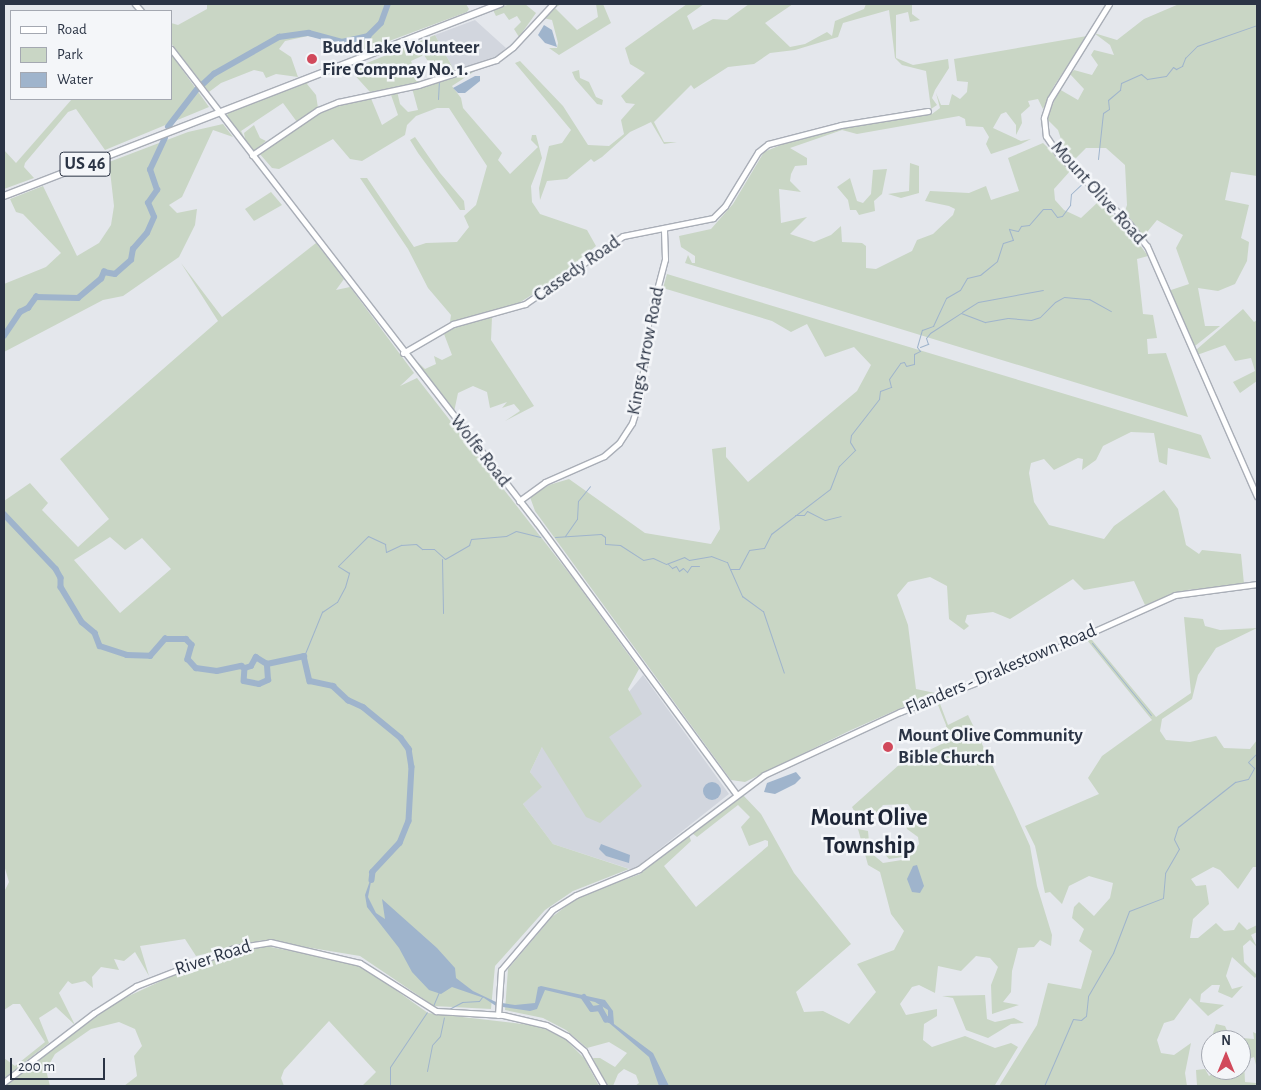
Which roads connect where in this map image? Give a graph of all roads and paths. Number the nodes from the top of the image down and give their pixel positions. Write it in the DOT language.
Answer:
graph roads {
  1 [pos="500,4"];
  2 [pos="553,4"];
  3 [pos="1108,4"];
  4 [pos="172,50"];
  5 [pos="928,111"];
  6 [pos="219,112"];
  7 [pos="252,155"];
  8 [pos="4,196"];
  9 [pos="664,228"];
  10 [pos="403,353"];
  11 [pos="1257,496"];
  12 [pos="519,500"];
  13 [pos="1257,584"];
  14 [pos="736,794"];
  15 [pos="499,1013"];
  16 [pos="4,1082"];
  17 [pos="604,1086"];
  1 -- 6 [label="main road, US 46"];
  2 -- 7 [label="street"];
  3 -- 11 [label="street, Mount Olive Road"];
  4 -- 6 [label="street, Wolfe Road"];
  5 -- 9 [label="street, Cassedy Road"];
  6 -- 7 [label="street, Wolfe Road"];
  6 -- 8 [label="main road, US 46"];
  7 -- 10 [label="street, Wolfe Road"];
  9 -- 10 [label="street, Cassedy Road"];
  9 -- 12 [label="street, Kings Arrow Road"];
  10 -- 12 [label="street, Wolfe Road"];
  12 -- 14 [label="street, Wolfe Road"];
  13 -- 14 [label="street, Flanders - Drakestown Road"];
  14 -- 15 [label="street, Flanders - Drakestown Road"];
  15 -- 16 [label="street, River Road"];
  15 -- 17 [label="street, River Road"];
}
